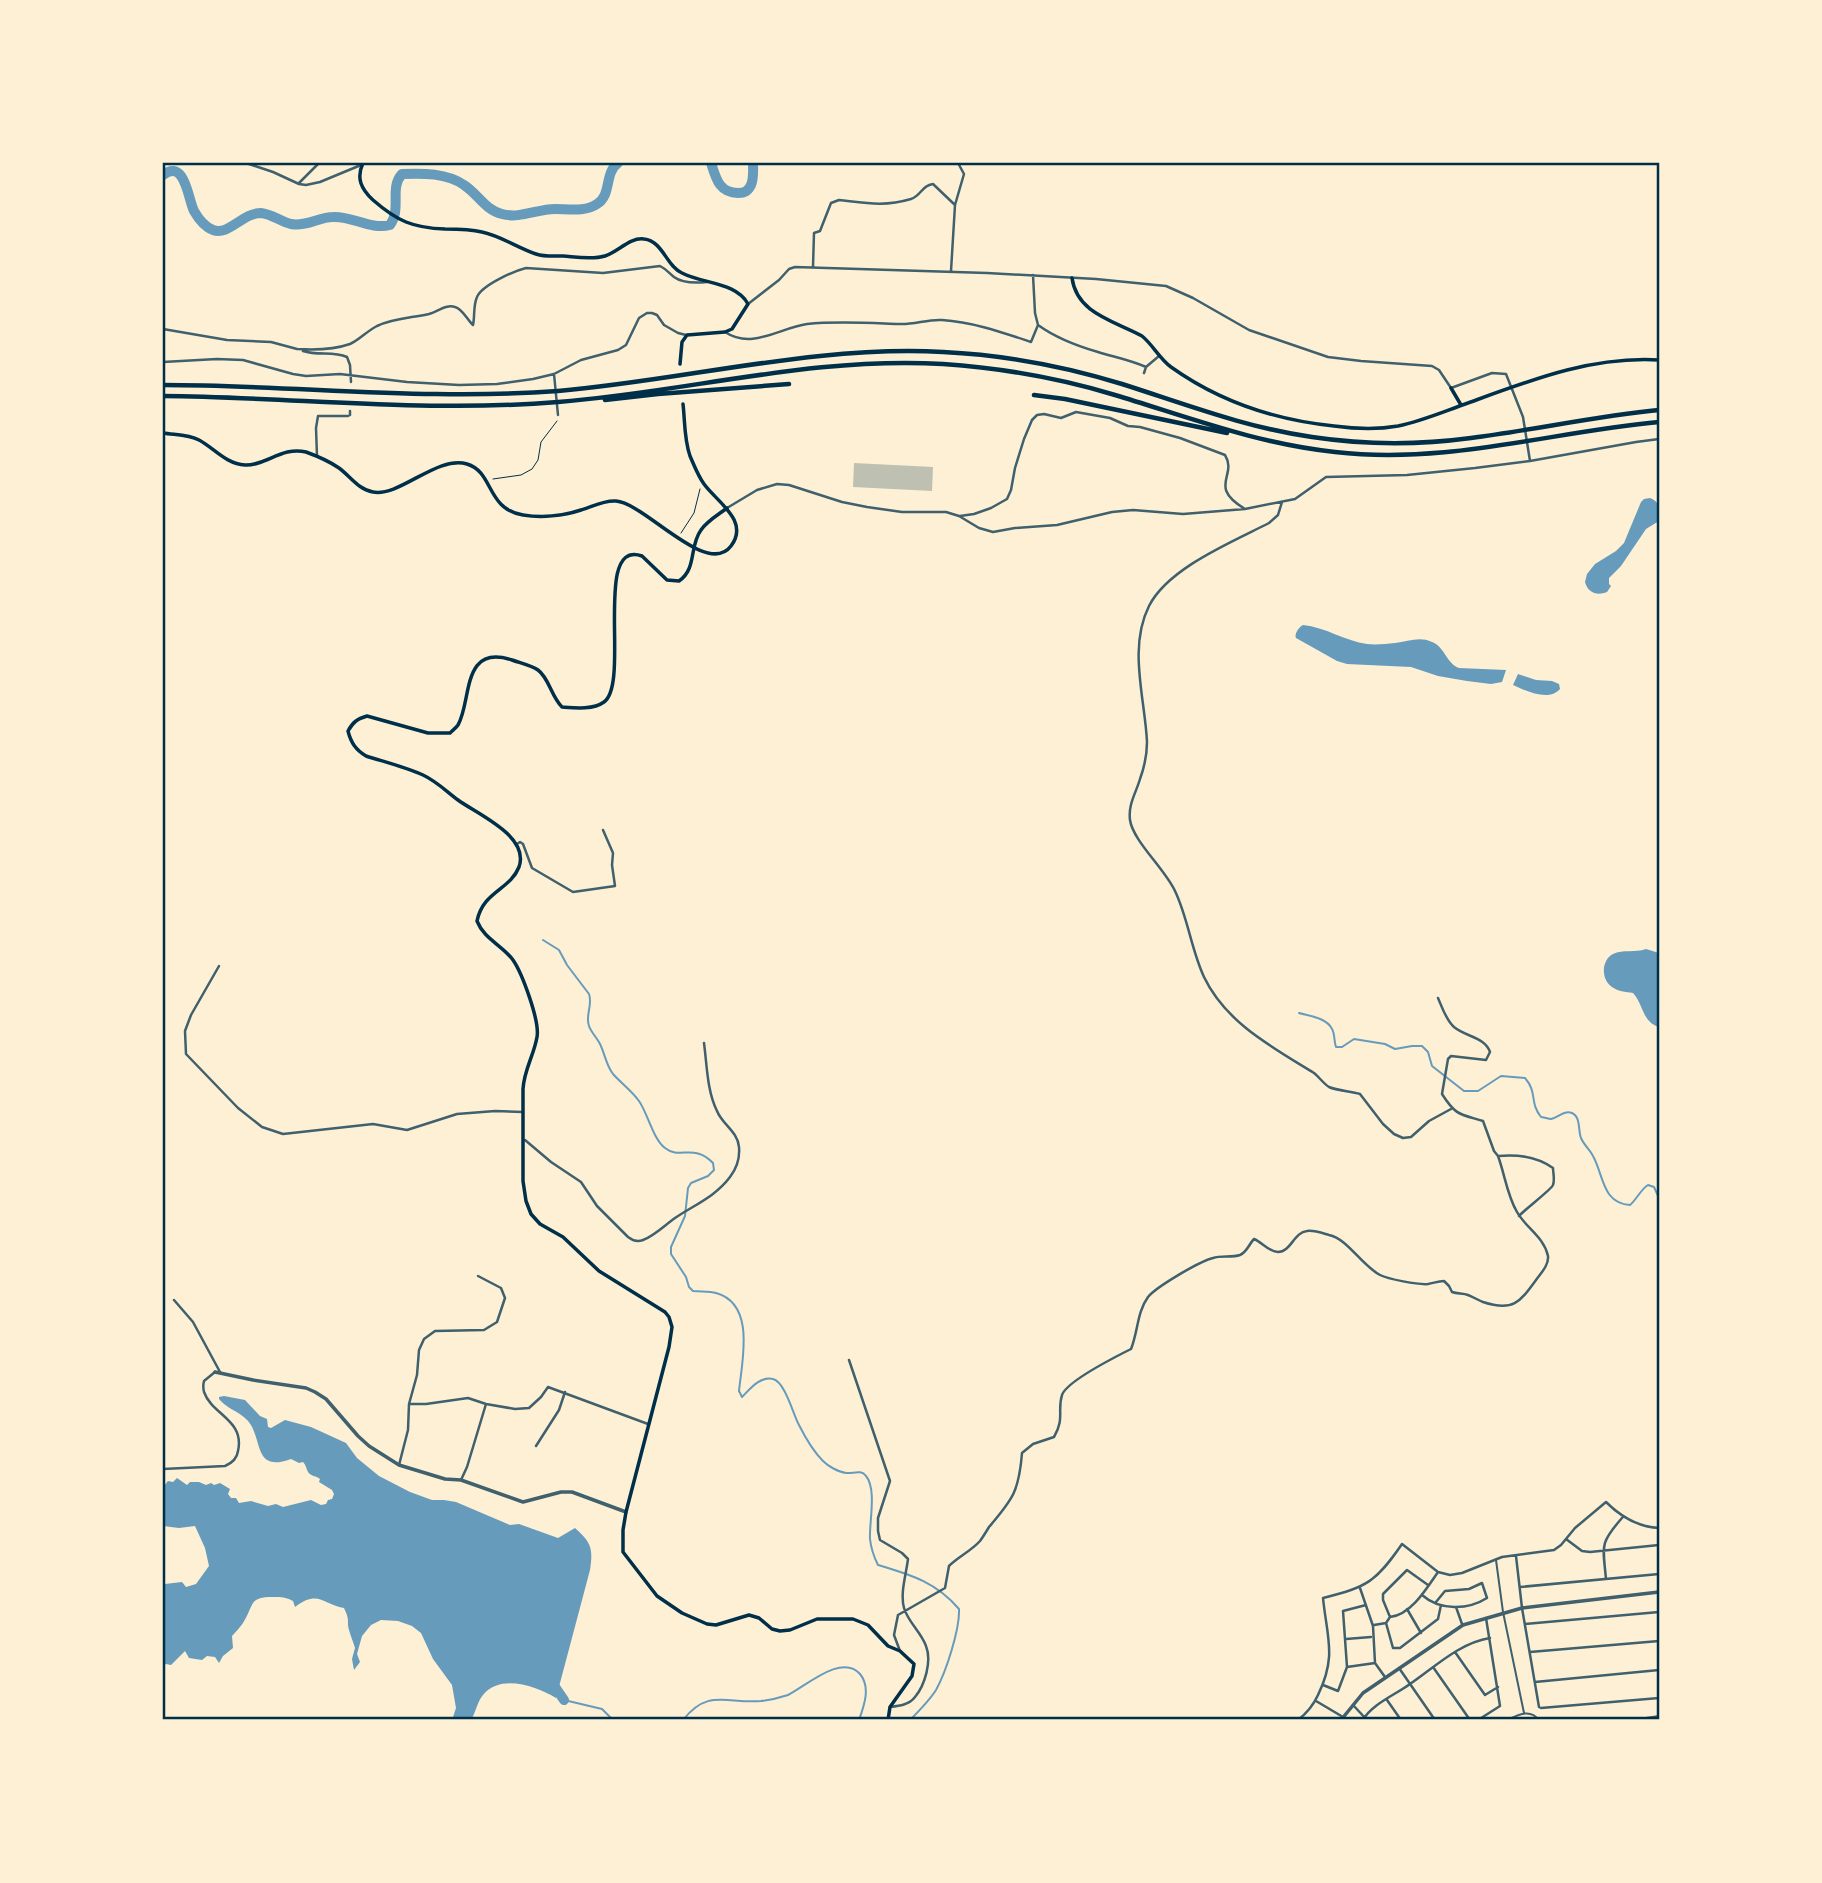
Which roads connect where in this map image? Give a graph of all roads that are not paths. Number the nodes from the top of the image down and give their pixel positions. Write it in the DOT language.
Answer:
graph roads {
  1 [pos="246,163"];
  2 [pos="319,163"];
  3 [pos="958,163"];
  4 [pos="362,164"];
  5 [pos="299,184"];
  6 [pos="955,205"];
  7 [pos="813,267"];
  8 [pos="951,271"];
  9 [pos="1033,275"];
  10 [pos="1072,278"];
  11 [pos="708,282"];
  12 [pos="748,304"];
  13 [pos="1038,325"];
  14 [pos="163,329"];
  15 [pos="725,332"];
  16 [pos="687,335"];
  17 [pos="297,349"];
  18 [pos="1159,356"];
  19 [pos="1659,360"];
  20 [pos="163,362"];
  21 [pos="680,364"];
  22 [pos="1146,367"];
  23 [pos="1144,373"];
  24 [pos="554,374"];
  25 [pos="351,375"];
  26 [pos="351,382"];
  27 [pos="789,384"];
  28 [pos="163,385"];
  29 [pos="1451,388"];
  30 [pos="1034,395"];
  31 [pos="163,397"];
  32 [pos="563,402"];
  33 [pos="683,404"];
  34 [pos="1461,405"];
  35 [pos="1659,410"];
  36 [pos="350,411"];
  37 [pos="558,415"];
  38 [pos="1659,422"];
  39 [pos="163,433"];
  40 [pos="1659,439"];
  41 [pos="1272,442"];
  42 [pos="317,456"];
  43 [pos="1530,459"];
  44 [pos="1282,502"];
  45 [pos="727,508"];
  46 [pos="1245,509"];
  47 [pos="959,516"];
  48 [pos="603,830"];
  49 [pos="517,844"];
  50 [pos="219,966"];
  51 [pos="1438,998"];
  52 [pos="704,1043"];
  53 [pos="1451,1108"];
  54 [pos="523,1112"];
  55 [pos="524,1140"];
  56 [pos="1498,1156"];
  57 [pos="1519,1216"];
  58 [pos="478,1276"];
  59 [pos="174,1300"];
  60 [pos="849,1360"];
  61 [pos="217,1372"];
  62 [pos="565,1392"];
  63 [pos="409,1404"];
  64 [pos="486,1404"];
  65 [pos="648,1424"];
  66 [pos="536,1446"];
  67 [pos="399,1465"];
  68 [pos="163,1469"];
  69 [pos="461,1480"];
  70 [pos="626,1512"];
  71 [pos="1623,1517"];
  72 [pos="1659,1528"];
  73 [pos="1566,1539"];
  74 [pos="1659,1545"];
  75 [pos="1604,1550"];
  76 [pos="1516,1556"];
  77 [pos="1496,1559"];
  78 [pos="1438,1572"];
  79 [pos="1659,1574"];
  80 [pos="1606,1578"];
  81 [pos="1428,1585"];
  82 [pos="1520,1587"];
  83 [pos="1360,1588"];
  84 [pos="1659,1592"];
  85 [pos="1422,1595"];
  86 [pos="1436,1602"];
  87 [pos="1366,1605"];
  88 [pos="1441,1605"];
  89 [pos="1456,1607"];
  90 [pos="1522,1608"];
  91 [pos="1407,1609"];
  92 [pos="904,1611"];
  93 [pos="1503,1612"];
  94 [pos="1659,1612"];
  95 [pos="1390,1617"];
  96 [pos="1486,1617"];
  97 [pos="1386,1623"];
  98 [pos="1463,1625"];
  99 [pos="1525,1625"];
  100 [pos="1373,1626"];
  101 [pos="1421,1633"];
  102 [pos="1372,1637"];
  103 [pos="1490,1638"];
  104 [pos="1346,1639"];
  105 [pos="1659,1641"];
  106 [pos="900,1651"];
  107 [pos="1455,1652"];
  108 [pos="1530,1653"];
  109 [pos="1375,1662"];
  110 [pos="1347,1667"];
  111 [pos="1433,1667"];
  112 [pos="1399,1668"];
  113 [pos="1659,1670"];
  114 [pos="1385,1677"];
  115 [pos="1535,1682"];
  116 [pos="1323,1685"];
  117 [pos="1410,1685"];
  118 [pos="1498,1687"];
  119 [pos="1659,1698"];
  120 [pos="1387,1700"];
  121 [pos="1315,1701"];
  122 [pos="1352,1704"];
  123 [pos="890,1707"];
  124 [pos="1524,1713"];
  125 [pos="1659,1716"];
  126 [pos="1342,1719"];
  127 [pos="1365,1719"];
  128 [pos="888,1720"];
  129 [pos="1298,1720"];
  130 [pos="1401,1720"];
  131 [pos="1435,1720"];
  132 [pos="1469,1720"];
  133 [pos="1478,1720"];
  134 [pos="1507,1720"];
  135 [pos="1539,1720"];
  136 [pos="1632,1720"];
  1 -- 5 [label="street"];
  2 -- 5 [label="street"];
  3 -- 6 [label="street"];
  4 -- 5 [label="street"];
  4 -- 11 [label="main road"];
  6 -- 7 [label="street"];
  6 -- 8 [label="street"];
  7 -- 8 [label="street"];
  7 -- 12 [label="street"];
  8 -- 9 [label="street"];
  9 -- 10 [label="street"];
  9 -- 13 [label="street"];
  10 -- 18 [label="main road"];
  10 -- 29 [label="street"];
  11 -- 12 [label="main road"];
  11 -- 17 [label="street"];
  12 -- 15 [label="main road"];
  13 -- 15 [label="street"];
  13 -- 22 [label="street"];
  14 -- 17 [label="street"];
  15 -- 16 [label="main road"];
  16 -- 21 [label="main road"];
  16 -- 24 [label="street"];
  17 -- 25 [label="street"];
  18 -- 22 [label="street"];
  18 -- 34 [label="main road"];
  19 -- 34 [label="main road"];
  20 -- 25 [label="street"];
  22 -- 23 [label="street"];
  24 -- 25 [label="street"];
  24 -- 37 [label="street"];
  25 -- 26 [label="street"];
  27 -- 32 [label="highway"];
  28 -- 35 [label="highway"];
  29 -- 34 [label="main road"];
  29 -- 43 [label="street"];
  30 -- 41 [label="highway"];
  31 -- 32 [label="highway"];
  32 -- 41 [label="highway"];
  33 -- 45 [label="main road"];
  36 -- 42 [label="street"];
  38 -- 41 [label="highway"];
  39 -- 42 [label="main road"];
  40 -- 43 [label="street"];
  42 -- 45 [label="main road"];
  43 -- 44 [label="street"];
  44 -- 46 [label="street"];
  44 -- 53 [label="street"];
  45 -- 47 [label="street"];
  45 -- 49 [label="main road"];
  46 -- 47 [label="street"];
  46 -- 47 [label="street"];
  48 -- 49 [label="street"];
  49 -- 54 [label="main road"];
  50 -- 54 [label="street"];
  51 -- 53 [label="street"];
  52 -- 55 [label="street"];
  53 -- 56 [label="street"];
  54 -- 55 [label="main road"];
  55 -- 65 [label="main road"];
  56 -- 57 [label="street"];
  56 -- 57 [label="street"];
  57 -- 92 [label="street"];
  58 -- 63 [label="street"];
  59 -- 61 [label="street"];
  60 -- 92 [label="street"];
  61 -- 67 [label="street"];
  61 -- 68 [label="street"];
  62 -- 64 [label="street"];
  62 -- 65 [label="street"];
  62 -- 66 [label="street"];
  63 -- 64 [label="street"];
  63 -- 67 [label="street"];
  64 -- 69 [label="street"];
  65 -- 70 [label="main road"];
  67 -- 69 [label="street"];
  69 -- 70 [label="street"];
  70 -- 106 [label="main road"];
  71 -- 72 [label="street"];
  71 -- 73 [label="street"];
  71 -- 75 [label="street"];
  73 -- 75 [label="street"];
  73 -- 76 [label="street"];
  74 -- 75 [label="street"];
  75 -- 80 [label="street"];
  76 -- 77 [label="street"];
  76 -- 82 [label="street"];
  77 -- 78 [label="street"];
  77 -- 93 [label="street"];
  78 -- 81 [label="street"];
  78 -- 83 [label="street"];
  79 -- 80 [label="street"];
  80 -- 82 [label="street"];
  81 -- 85 [label="street"];
  81 -- 95 [label="street"];
  82 -- 90 [label="street"];
  83 -- 87 [label="street"];
  83 -- 116 [label="street"];
  84 -- 90 [label="street"];
  85 -- 86 [label="street"];
  85 -- 91 [label="street"];
  86 -- 88 [label="street"];
  86 -- 89 [label="street"];
  87 -- 100 [label="street"];
  87 -- 104 [label="street"];
  88 -- 89 [label="street"];
  88 -- 101 [label="street"];
  89 -- 98 [label="street"];
  90 -- 93 [label="street"];
  90 -- 99 [label="street"];
  91 -- 95 [label="street"];
  91 -- 101 [label="street"];
  92 -- 106 [label="street"];
  92 -- 123 [label="street"];
  93 -- 96 [label="street"];
  93 -- 124 [label="street"];
  94 -- 99 [label="street"];
  95 -- 97 [label="street"];
  96 -- 98 [label="street"];
  96 -- 103 [label="street"];
  97 -- 100 [label="street"];
  97 -- 101 [label="street"];
  98 -- 112 [label="street"];
  99 -- 108 [label="street"];
  100 -- 102 [label="street"];
  102 -- 104 [label="street"];
  102 -- 109 [label="street"];
  103 -- 107 [label="street"];
  103 -- 118 [label="street"];
  104 -- 110 [label="street"];
  105 -- 108 [label="street"];
  106 -- 123 [label="main road"];
  107 -- 111 [label="street"];
  107 -- 118 [label="street"];
  108 -- 115 [label="street"];
  109 -- 110 [label="street"];
  109 -- 114 [label="street"];
  110 -- 116 [label="street"];
  111 -- 117 [label="street"];
  111 -- 132 [label="street"];
  112 -- 114 [label="street"];
  112 -- 117 [label="street"];
  113 -- 115 [label="street"];
  114 -- 122 [label="street"];
  115 -- 119 [label="street"];
  116 -- 121 [label="street"];
  117 -- 120 [label="street"];
  117 -- 131 [label="street"];
  118 -- 133 [label="street"];
  120 -- 127 [label="street"];
  120 -- 130 [label="street"];
  121 -- 126 [label="street"];
  121 -- 129 [label="street"];
  122 -- 126 [label="street"];
  122 -- 127 [label="street"];
  123 -- 128 [label="main road"];
  124 -- 134 [label="street"];
  124 -- 135 [label="street"];
  125 -- 136 [label="street"];
}
